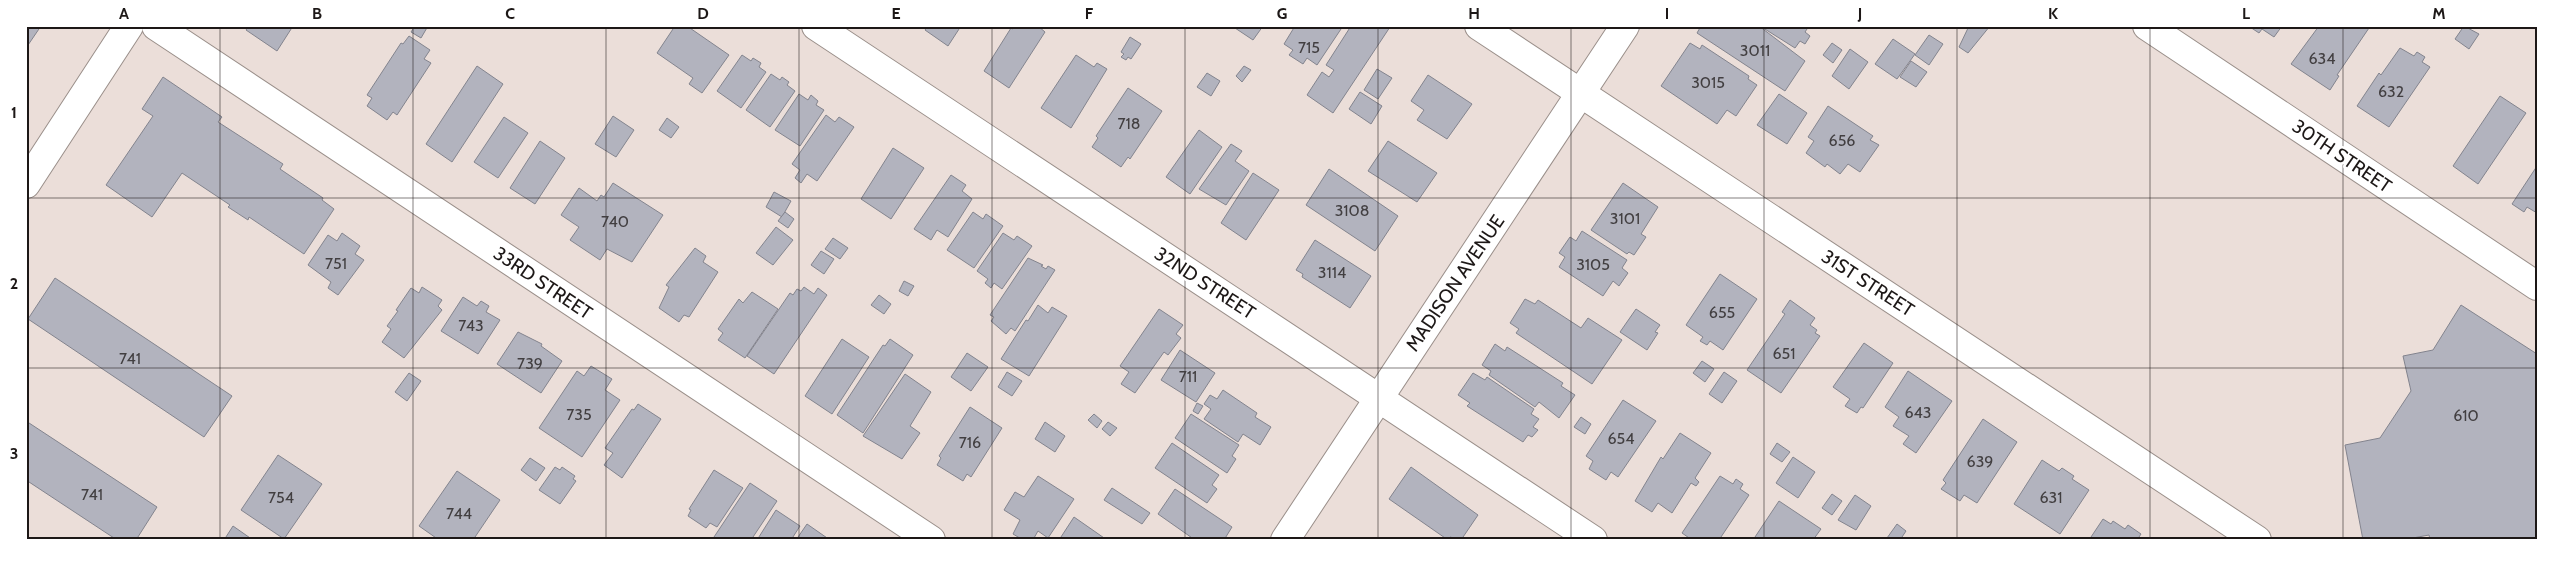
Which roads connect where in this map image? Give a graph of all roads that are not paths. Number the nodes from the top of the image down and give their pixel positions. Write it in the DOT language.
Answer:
graph roads {
  1 [pos="129,26"];
  2 [pos="156,26"];
  3 [pos="816,26"];
  4 [pos="1479,26"];
  5 [pos="1625,26"];
  6 [pos="2147,26"];
  7 [pos="1581,94"];
  8 [pos="26,184"];
  9 [pos="2537,286"];
  10 [pos="1378,398"];
  11 [pos="931,540"];
  12 [pos="1285,540"];
  13 [pos="1593,540"];
  14 [pos="2257,540"];
  1 -- 8 [label="street"];
  2 -- 11 [label="street, 33RD STREET"];
  3 -- 10 [label="street, 32ND STREET"];
  4 -- 7 [label="street, 31ST STREET"];
  5 -- 7 [label="street, MADISON AVENUE"];
  6 -- 9 [label="street, 30TH STREET"];
  7 -- 10 [label="street, MADISON AVENUE"];
  7 -- 14 [label="street, 31ST STREET"];
  10 -- 12 [label="street, MADISON AVENUE"];
  10 -- 13 [label="street, 32ND STREET"];
}
